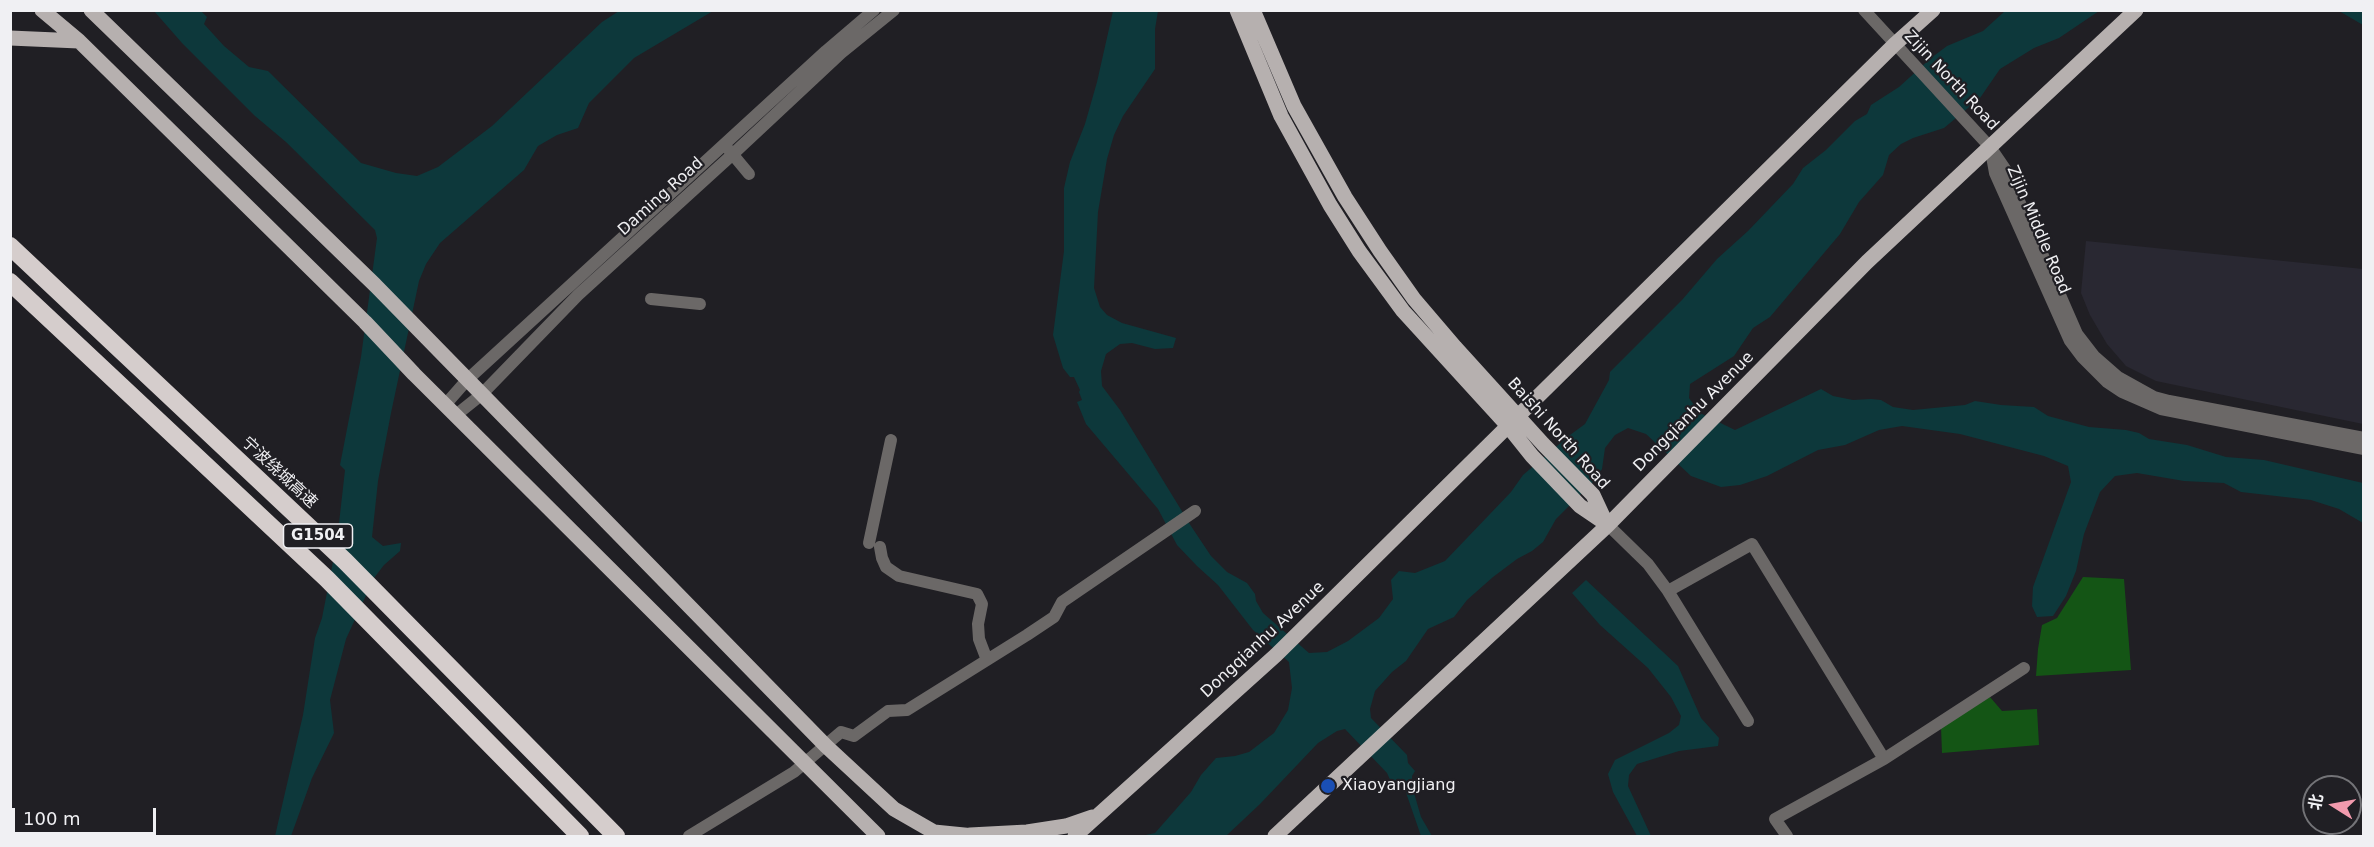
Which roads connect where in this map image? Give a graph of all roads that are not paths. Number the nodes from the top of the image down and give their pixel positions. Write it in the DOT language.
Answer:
graph roads {
  1 [pos="42,10"];
  2 [pos="874,10"];
  3 [pos="894,10"];
  4 [pos="1237,10"];
  5 [pos="1253,10"];
  6 [pos="1864,10"];
  7 [pos="1933,10"];
  8 [pos="2136,10"];
  9 [pos="95,13"];
  10 [pos="10,38"];
  11 [pos="79,41"];
  12 [pos="1895,44"];
  13 [pos="1990,147"];
  14 [pos="729,150"];
  15 [pos="749,174"];
  16 [pos="10,246"];
  17 [pos="10,282"];
  18 [pos="651,299"];
  19 [pos="700,304"];
  20 [pos="467,380"];
  21 [pos="481,395"];
  22 [pos="451,410"];
  23 [pos="1513,421"];
  24 [pos="2364,438"];
  25 [pos="891,440"];
  26 [pos="2364,449"];
  27 [pos="1190,514"];
  28 [pos="1608,525"];
  29 [pos="1668,591"];
  30 [pos="987,660"];
  31 [pos="2024,668"];
  32 [pos="1748,722"];
  33 [pos="826,746"];
  34 [pos="1884,759"];
  35 [pos="804,764"];
  36 [pos="1100,815"];
  37 [pos="972,836"];
  38 [pos="580,837"];
  39 [pos="616,837"];
  40 [pos="689,837"];
  41 [pos="878,837"];
  42 [pos="1075,837"];
  43 [pos="1275,837"];
  44 [pos="1787,837"];
  1 -- 11 [label="main road"];
  2 -- 14 [label="street, Daming Road"];
  3 -- 14 [label="street, Daming Road"];
  4 -- 23 [label="main road, Baishi North Road"];
  5 -- 23 [label="main road, Baishi North Road"];
  6 -- 12 [label="street, Zijin North Road"];
  7 -- 12 [label="main road, Dongqianhu Avenue"];
  8 -- 13 [label="main road, Dongqianhu Avenue"];
  9 -- 20 [label="main road"];
  10 -- 11 [label="main road"];
  11 -- 22 [label="main road"];
  12 -- 13 [label="street, Zijin North Road"];
  12 -- 23 [label="main road, Dongqianhu Avenue"];
  13 -- 24 [label="street, Zijin Middle Road"];
  13 -- 26 [label="street, Zijin Middle Road"];
  13 -- 28 [label="main road, Dongqianhu Avenue"];
  14 -- 15 [label="street"];
  14 -- 20 [label="street, Daming Road"];
  14 -- 21 [label="street, Daming Road"];
  16 -- 39 [label="highway, 宁波绕城高速 / G1504"];
  17 -- 38 [label="highway, G1504"];
  18 -- 19 [label="street"];
  20 -- 21 [label="main road"];
  20 -- 22 [label="street, Daming Road"];
  21 -- 22 [label="street, Daming Road"];
  21 -- 33 [label="main road"];
  22 -- 35 [label="main road"];
  23 -- 28 [label="main road, Baishi North Road"];
  23 -- 28 [label="main road, Baishi North Road"];
  23 -- 36 [label="main road, Dongqianhu Avenue"];
  25 -- 30 [label="street"];
  27 -- 30 [label="street"];
  28 -- 29 [label="street"];
  28 -- 43 [label="main road, Dongqianhu Avenue"];
  29 -- 32 [label="street"];
  29 -- 34 [label="street"];
  30 -- 33 [label="street"];
  31 -- 34 [label="street"];
  33 -- 35 [label="street"];
  33 -- 37 [label="main road"];
  34 -- 44 [label="street"];
  35 -- 40 [label="street"];
  35 -- 41 [label="main road"];
  36 -- 37 [label="main road"];
  36 -- 42 [label="main road, Dongqianhu Avenue"];
}
